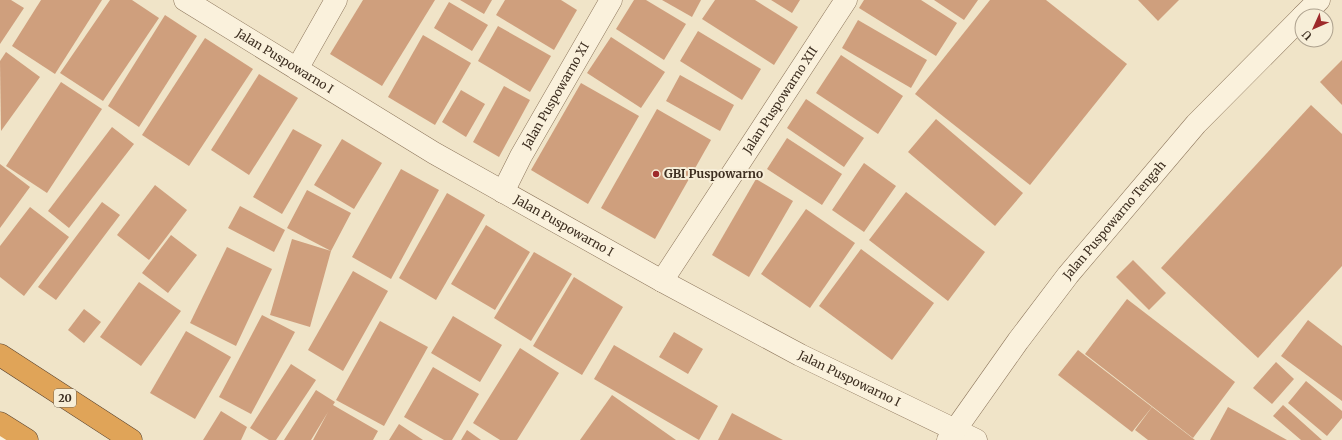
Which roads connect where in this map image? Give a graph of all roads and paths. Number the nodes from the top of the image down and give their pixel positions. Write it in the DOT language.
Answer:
graph roads {
  1 [pos="185,0"];
  2 [pos="336,0"];
  3 [pos="611,0"];
  4 [pos="846,0"];
  5 [pos="1319,0"];
  6 [pos="1311,8"];
  7 [pos="1294,26"];
  8 [pos="297,69"];
  9 [pos="503,192"];
  10 [pos="662,281"];
  11 [pos="0,355"];
  12 [pos="3,430"];
  13 [pos="951,435"];
  14 [pos="27,440"];
  15 [pos="131,440"];
  16 [pos="976,440"];
  1 -- 8 [label="street, Jalan Puspowarno I"];
  2 -- 8 [label="street"];
  3 -- 9 [label="street, Jalan Puspowarno XI"];
  4 -- 10 [label="street, Jalan Puspowarno XII"];
  5 -- 6 [label="street, Jalan Puspowarno Tengah"];
  7 -- 13 [label="street, Jalan Puspowarno Tengah"];
  8 -- 9 [label="street, Jalan Puspowarno I"];
  9 -- 10 [label="street, Jalan Puspowarno I"];
  10 -- 13 [label="street, Jalan Puspowarno I"];
  11 -- 15 [label="highway, 20"];
  12 -- 14 [label="highway"];
  13 -- 16 [label="street, Jalan Puspowarno I"];
}
